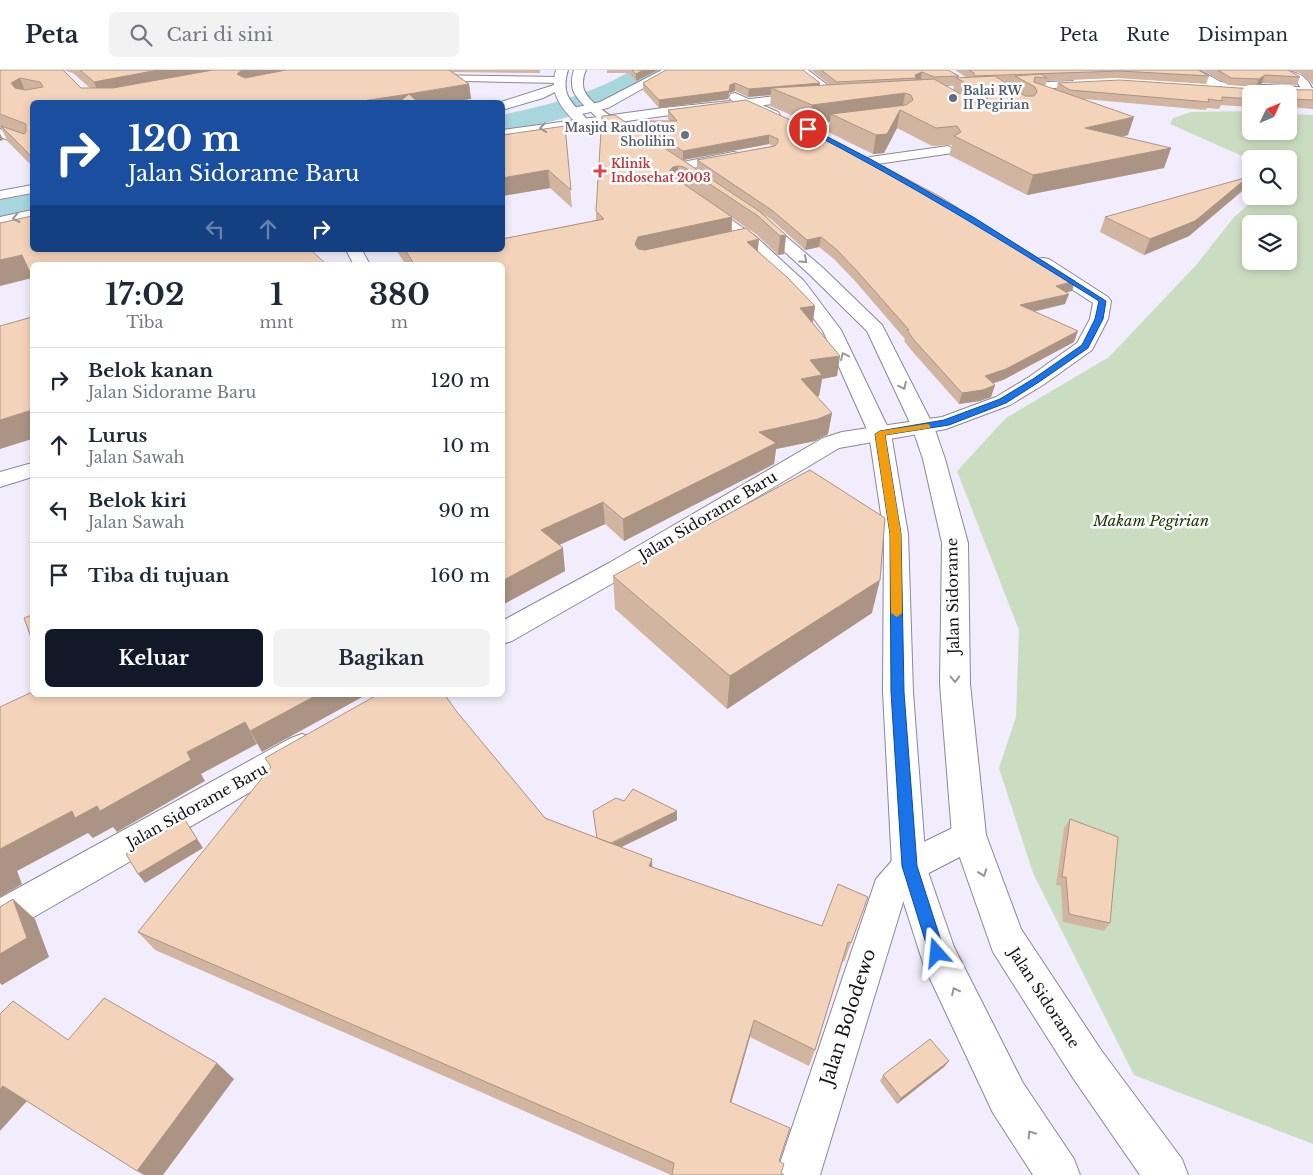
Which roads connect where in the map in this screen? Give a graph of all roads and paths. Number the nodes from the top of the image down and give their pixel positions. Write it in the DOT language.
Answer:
graph roads {
  1 [pos="580,70"];
  2 [pos="670,70"];
  3 [pos="801,70"];
  4 [pos="1190,70"];
  5 [pos="1286,72"];
  6 [pos="1313,72"];
  7 [pos="414,78"];
  8 [pos="559,79"];
  9 [pos="1037,85"];
  10 [pos="1220,85"];
  11 [pos="925,87"];
  12 [pos="992,87"];
  13 [pos="902,88"];
  14 [pos="1242,91"];
  15 [pos="1311,93"];
  16 [pos="1298,94"];
  17 [pos="1056,96"];
  18 [pos="740,100"];
  19 [pos="1012,100"];
  20 [pos="951,103"];
  21 [pos="505,105"];
  22 [pos="585,110"];
  23 [pos="875,120"];
  24 [pos="808,129"];
  25 [pos="505,133"];
  26 [pos="0,134"];
  27 [pos="834,143"];
  28 [pos="30,144"];
  29 [pos="948,150"];
  30 [pos="750,153"];
  31 [pos="657,167"];
  32 [pos="893,174"];
  33 [pos="30,189"];
  34 [pos="0,195"];
  35 [pos="30,215"];
  36 [pos="0,222"];
  37 [pos="1030,255"];
  38 [pos="924,427"];
  39 [pos="880,434"];
  40 [pos="30,471"];
  41 [pos="0,480"];
  42 [pos="505,632"];
  43 [pos="326,734"];
  44 [pos="969,835"];
  45 [pos="909,866"];
  46 [pos="0,917"];
  47 [pos="798,1175"];
  48 [pos="1058,1175"];
  49 [pos="1166,1175"];
  1 -- 22 [label="main road"];
  2 -- 22 [label="main road"];
  3 -- 18 [label="main road"];
  4 -- 10 [label="main road"];
  5 -- 6 [label="main road"];
  5 -- 15 [label="main road"];
  7 -- 8 [label="main road"];
  8 -- 21 [label="main road"];
  8 -- 22 [label="main road"];
  9 -- 12 [label="main road"];
  9 -- 14 [label="main road"];
  9 -- 17 [label="main road"];
  10 -- 11 [label="main road"];
  10 -- 15 [label="main road"];
  11 -- 12 [label="main road"];
  11 -- 13 [label="main road"];
  11 -- 20 [label="main road"];
  12 -- 19 [label="main road"];
  15 -- 16 [label="main road"];
  18 -- 22 [label="main road"];
  18 -- 24 [label="main road"];
  22 -- 25 [label="main road, one-way"];
  22 -- 31 [label="main road, Jalan Sidorame"];
  22 -- 31 [label="main road, Jalan Sidorame"];
  23 -- 24 [label="main road"];
  24 -- 27 [label="main road"];
  26 -- 28 [label="main road"];
  29 -- 32 [label="main road"];
  30 -- 31 [label="main road"];
  31 -- 38 [label="main road, Jalan Sidorame, one-way"];
  39 -- 31 [label="main road, Jalan Sidorame, one-way"];
  33 -- 34 [label="main road"];
  35 -- 36 [label="main road, one-way"];
  37 -- 38 [label="main road, Jalan Sidorame Baru"];
  38 -- 39 [label="main road, Jalan Sidorame Baru"];
  38 -- 44 [label="main road, Jalan Sidorame, one-way"];
  39 -- 42 [label="main road, Jalan Sidorame Baru"];
  39 -- 45 [label="main road, Jalan Sidorame"];
  40 -- 41 [label="main road"];
  43 -- 46 [label="main road, Jalan Sidorame Baru"];
  44 -- 45 [label="main road"];
  44 -- 49 [label="main road, Jalan Sidorame, one-way"];
  45 -- 47 [label="main road, Jalan Bolodewo"];
  48 -- 45 [label="main road, Jalan Sidorame, one-way"];
}
